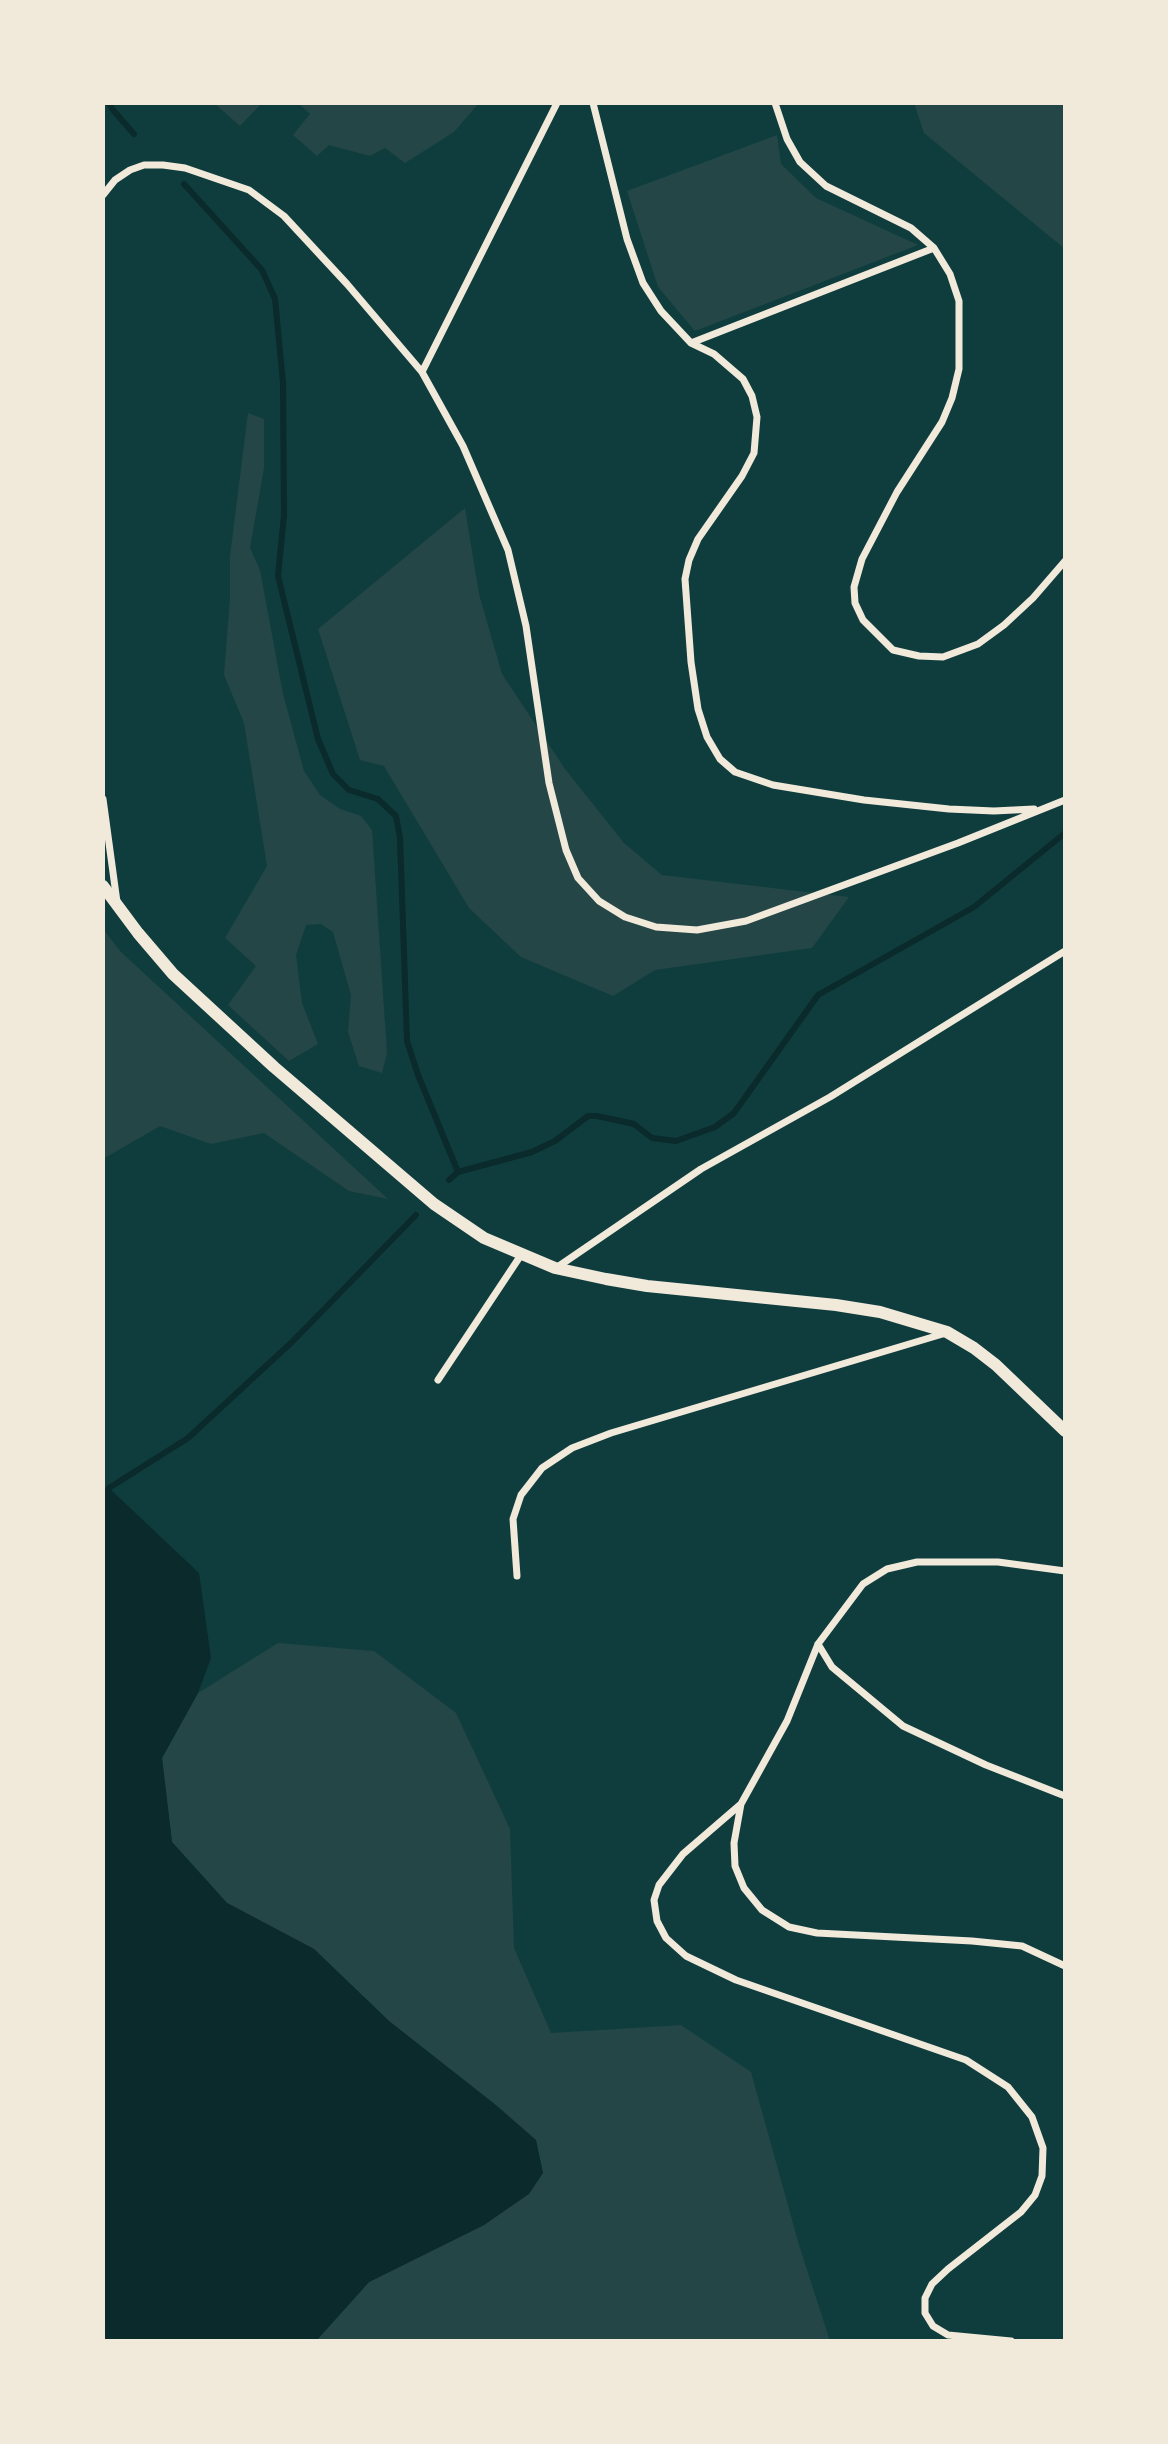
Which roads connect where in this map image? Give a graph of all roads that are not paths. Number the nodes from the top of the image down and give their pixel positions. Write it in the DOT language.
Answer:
graph roads {
  1 [pos="557,103"];
  2 [pos="593,103"];
  3 [pos="775,103"];
  4 [pos="103,195"];
  5 [pos="934,248"];
  6 [pos="691,343"];
  7 [pos="422,372"];
  8 [pos="1065,561"];
  9 [pos="103,799"];
  10 [pos="1065,800"];
  11 [pos="1038,809"];
  12 [pos="106,821"];
  13 [pos="103,831"];
  14 [pos="103,886"];
  15 [pos="118,906"];
  16 [pos="1065,951"];
  17 [pos="522,1255"];
  18 [pos="555,1268"];
  19 [pos="947,1332"];
  20 [pos="438,1380"];
  21 [pos="1065,1431"];
  22 [pos="1065,1571"];
  23 [pos="517,1576"];
  24 [pos="818,1644"];
  25 [pos="1065,1796"];
  26 [pos="741,1804"];
  27 [pos="1065,1966"];
  28 [pos="1011,2341"];
  1 -- 7 [label="street"];
  2 -- 6 [label="street"];
  3 -- 5 [label="street"];
  4 -- 7 [label="street"];
  5 -- 6 [label="street"];
  5 -- 8 [label="street"];
  6 -- 11 [label="street"];
  7 -- 11 [label="street"];
  9 -- 12 [label="street"];
  10 -- 11 [label="street"];
  12 -- 13 [label="street"];
  12 -- 15 [label="street"];
  14 -- 15 [label="street"];
  15 -- 17 [label="street"];
  16 -- 18 [label="street"];
  17 -- 18 [label="street"];
  17 -- 20 [label="street"];
  18 -- 19 [label="street"];
  19 -- 21 [label="street"];
  19 -- 23 [label="street"];
  22 -- 24 [label="street"];
  24 -- 25 [label="street"];
  24 -- 26 [label="street"];
  26 -- 27 [label="street"];
  26 -- 28 [label="street"];
}
